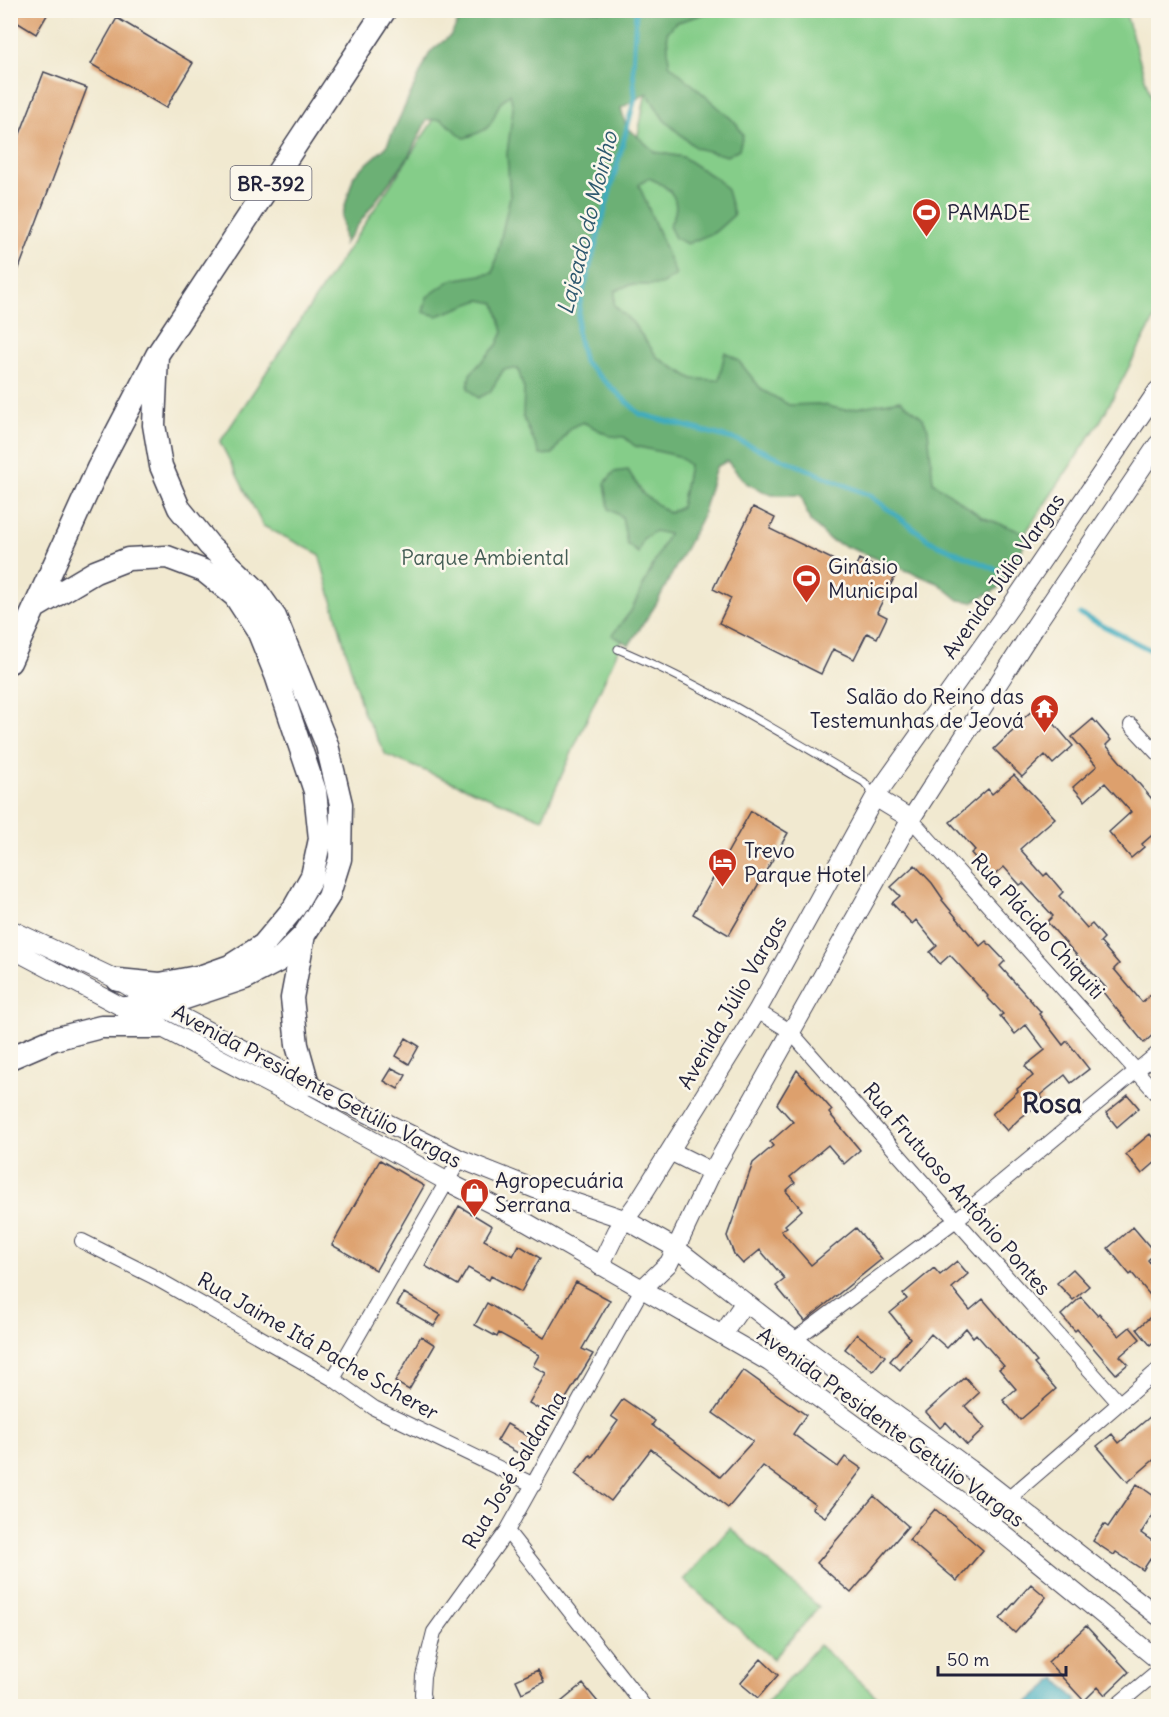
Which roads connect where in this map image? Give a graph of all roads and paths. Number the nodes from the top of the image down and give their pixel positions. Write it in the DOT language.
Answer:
graph roads {
  1 [pos="385,10"];
  2 [pos="158,355"];
  3 [pos="1158,390"];
  4 [pos="1158,444"];
  5 [pos="1011,606"];
  6 [pos="36,607"];
  7 [pos="1035,626"];
  8 [pos="618,649"];
  9 [pos="10,662"];
  10 [pos="1131,725"];
  11 [pos="1158,754"];
  12 [pos="875,796"];
  13 [pos="911,819"];
  14 [pos="304,935"];
  15 [pos="13,936"];
  16 [pos="118,980"];
  17 [pos="126,1008"];
  18 [pos="757,1011"];
  19 [pos="160,1017"];
  20 [pos="790,1031"];
  21 [pos="1158,1053"];
  22 [pos="10,1058"];
  23 [pos="1138,1070"];
  24 [pos="308,1084"];
  25 [pos="1158,1095"];
  26 [pos="670,1151"];
  27 [pos="460,1159"];
  28 [pos="712,1172"];
  29 [pos="448,1182"];
  30 [pos="535,1190"];
  31 [pos="517,1217"];
  32 [pos="624,1219"];
  33 [pos="956,1220"];
  34 [pos="82,1241"];
  35 [pos="677,1249"];
  36 [pos="600,1266"];
  37 [pos="642,1289"];
  38 [pos="745,1302"];
  39 [pos="722,1335"];
  40 [pos="794,1340"];
  41 [pos="769,1362"];
  42 [pos="1158,1370"];
  43 [pos="333,1379"];
  44 [pos="1119,1403"];
  45 [pos="534,1485"];
  46 [pos="1008,1499"];
  47 [pos="990,1523"];
  48 [pos="507,1532"];
  49 [pos="1158,1616"];
  50 [pos="1158,1660"];
  51 [pos="1158,1671"];
  52 [pos="425,1707"];
  53 [pos="644,1707"];
  54 [pos="1116,1707"];
  1 -- 2 [label="highway, BR-392"];
  2 -- 6 [label="highway, BR-392"];
  2 -- 14 [label="highway"];
  3 -- 5 [label="main road, Avenida Júlio Vargas"];
  4 -- 7 [label="main road"];
  5 -- 7 [label="main road"];
  5 -- 12 [label="main road, Avenida Júlio Vargas"];
  6 -- 9 [label="highway, BR-392"];
  6 -- 16 [label="highway"];
  7 -- 13 [label="main road"];
  8 -- 12 [label="lane"];
  10 -- 11 [label="street"];
  12 -- 13 [label="main road, Rua Plácido Chiquiti"];
  12 -- 18 [label="main road, Avenida Júlio Vargas"];
  13 -- 20 [label="main road"];
  13 -- 23 [label="street, Rua Plácido Chiquiti"];
  14 -- 19 [label="highway"];
  14 -- 24 [label="highway"];
  15 -- 16 [label="main road, Avenida Presidente Getúlio Vargas"];
  15 -- 17 [label="main road, Avenida Presidente Getúlio Vargas"];
  16 -- 19 [label="main road, Avenida Presidente Getúlio Vargas"];
  17 -- 19 [label="highway"];
  18 -- 20 [label="street, Rua Frutuoso Antônio Pontes"];
  18 -- 26 [label="main road, Avenida Júlio Vargas"];
  19 -- 22 [label="highway"];
  19 -- 24 [label="main road, Avenida Presidente Getúlio Vargas"];
  19 -- 29 [label="main road, Avenida Presidente Getúlio Vargas"];
  20 -- 28 [label="main road"];
  20 -- 33 [label="street, Rua Frutuoso Antônio Pontes"];
  21 -- 23 [label="street"];
  23 -- 25 [label="street, Rua Plácido Chiquiti"];
  23 -- 33 [label="street"];
  24 -- 27 [label="main road, Avenida Presidente Getúlio Vargas"];
  26 -- 28 [label="main road"];
  26 -- 32 [label="main road, Avenida Júlio Vargas"];
  27 -- 29 [label="street"];
  27 -- 30 [label="main road, Avenida Presidente Getúlio Vargas"];
  28 -- 35 [label="main road"];
  29 -- 31 [label="main road, Avenida Presidente Getúlio Vargas"];
  29 -- 43 [label="street"];
  30 -- 31 [label="main road"];
  30 -- 32 [label="main road, Avenida Presidente Getúlio Vargas"];
  31 -- 36 [label="main road, Avenida Presidente Getúlio Vargas"];
  32 -- 35 [label="main road, Avenida Presidente Getúlio Vargas"];
  32 -- 36 [label="main road, Avenida Júlio Vargas"];
  33 -- 40 [label="street"];
  33 -- 44 [label="street, Rua Frutuoso Antônio Pontes"];
  34 -- 43 [label="street, Rua Jaime Itá Pache Scherer"];
  35 -- 37 [label="main road"];
  35 -- 38 [label="main road, Avenida Presidente Getúlio Vargas"];
  36 -- 37 [label="main road, Avenida Presidente Getúlio Vargas"];
  37 -- 39 [label="main road, Avenida Presidente Getúlio Vargas"];
  37 -- 45 [label="street, Rua José Saldanha"];
  38 -- 39 [label="main road"];
  38 -- 40 [label="main road, Avenida Presidente Getúlio Vargas"];
  39 -- 41 [label="main road, Avenida Presidente Getúlio Vargas"];
  40 -- 41 [label="street"];
  40 -- 46 [label="main road, Avenida Presidente Getúlio Vargas"];
  41 -- 47 [label="main road, Avenida Presidente Getúlio Vargas"];
  42 -- 44 [label="street"];
  43 -- 45 [label="street, Rua Jaime Itá Pache Scherer"];
  44 -- 46 [label="street"];
  45 -- 48 [label="street, Rua José Saldanha"];
  46 -- 47 [label="street"];
  46 -- 49 [label="main road, Avenida Presidente Getúlio Vargas"];
  47 -- 50 [label="main road, Avenida Presidente Getúlio Vargas"];
  48 -- 52 [label="street, Rua José Saldanha"];
  48 -- 53 [label="street"];
  51 -- 54 [label="street"];
}
